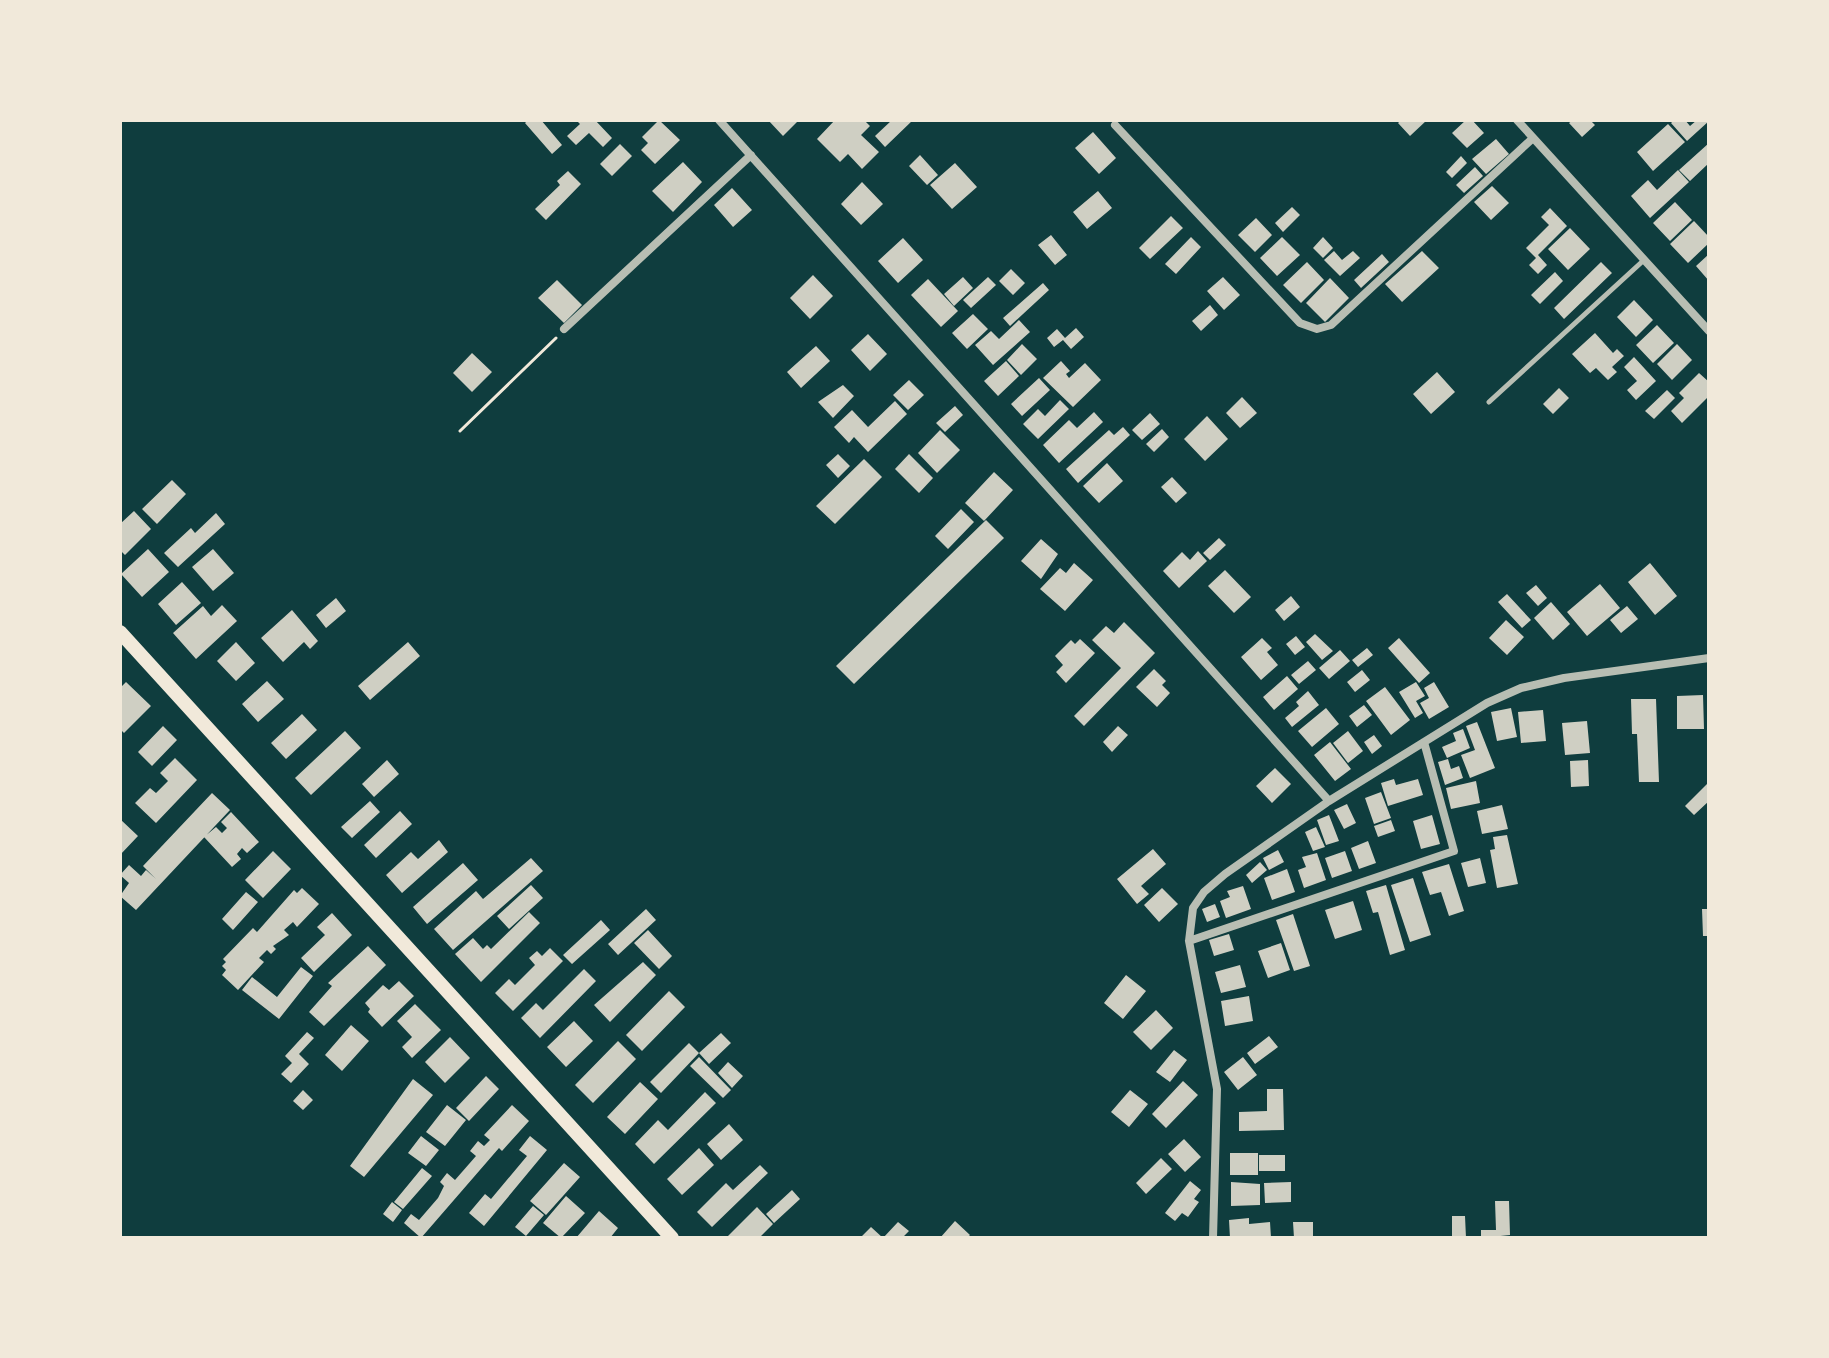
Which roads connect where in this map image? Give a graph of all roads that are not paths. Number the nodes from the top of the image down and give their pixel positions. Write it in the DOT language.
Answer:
graph roads {
  1 [pos="719,120"];
  2 [pos="1517,120"];
  3 [pos="1115,125"];
  4 [pos="1533,138"];
  5 [pos="751,155"];
  6 [pos="1644,260"];
  7 [pos="564,329"];
  8 [pos="1709,331"];
  9 [pos="1489,402"];
  10 [pos="120,632"];
  11 [pos="1709,658"];
  12 [pos="1424,742"];
  13 [pos="1329,801"];
  14 [pos="1189,941"];
  15 [pos="672,1238"];
  16 [pos="1213,1238"];
  1 -- 5 [label="street"];
  2 -- 4 [label="street"];
  3 -- 4 [label="street"];
  4 -- 6 [label="street"];
  5 -- 7 [label="street"];
  5 -- 13 [label="street"];
  6 -- 8 [label="street"];
  6 -- 9 [label="lane"];
  10 -- 15 [label="main road"];
  11 -- 12 [label="street"];
  12 -- 13 [label="street"];
  12 -- 14 [label="street"];
  13 -- 14 [label="street"];
  14 -- 16 [label="street"];
}
